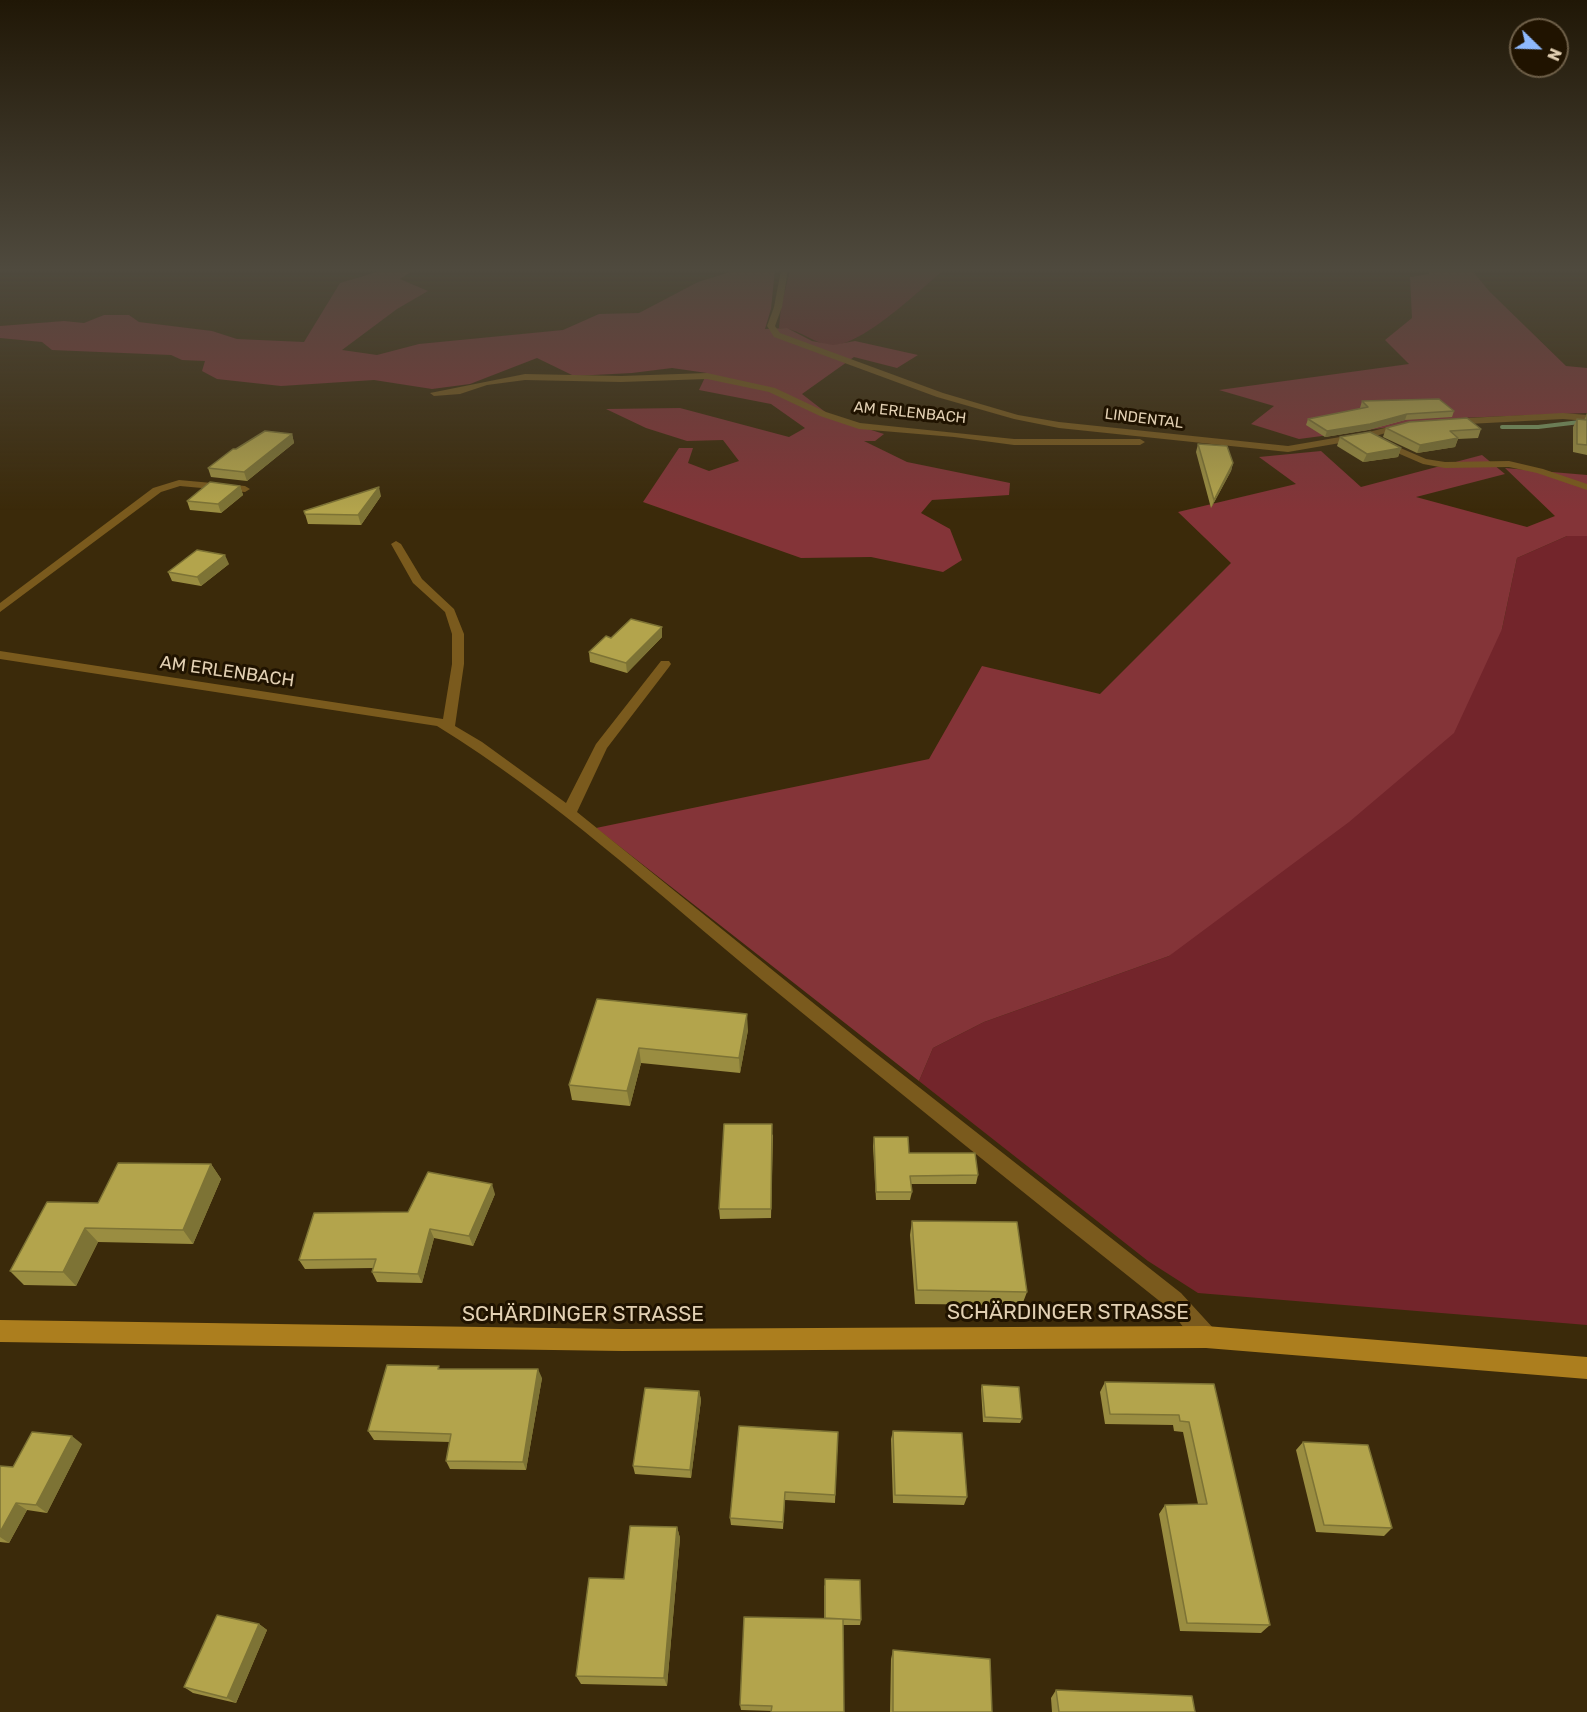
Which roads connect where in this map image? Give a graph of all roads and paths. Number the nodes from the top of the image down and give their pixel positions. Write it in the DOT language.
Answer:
graph roads {
  1 [pos="817,350"];
  2 [pos="434,393"];
  3 [pos="1587,418"];
  4 [pos="1437,423"];
  5 [pos="1416,424"];
  6 [pos="1369,435"];
  7 [pos="1175,438"];
  8 [pos="1587,487"];
  9 [pos="245,489"];
  10 [pos="396,544"];
  11 [pos="0,609"];
  12 [pos="0,655"];
  13 [pos="666,664"];
  14 [pos="448,728"];
  15 [pos="570,813"];
  16 [pos="0,1331"];
  17 [pos="1206,1337"];
  18 [pos="1587,1368"];
  1 -- 7 [label="street, LINDENTAL"];
  2 -- 7 [label="street, AM ERLENBACH"];
  3 -- 4 [label="street"];
  5 -- 6 [label="street, LINDENTAL"];
  6 -- 7 [label="street, LINDENTAL"];
  6 -- 8 [label="street"];
  9 -- 11 [label="street"];
  10 -- 14 [label="street"];
  12 -- 14 [label="street, AM ERLENBACH"];
  13 -- 15 [label="street"];
  14 -- 15 [label="street, AM ERLENBACH"];
  15 -- 17 [label="street, SCHÄRDINGER STRASSE"];
  16 -- 17 [label="main road, SCHÄRDINGER STRASSE"];
  17 -- 18 [label="main road"];
}
